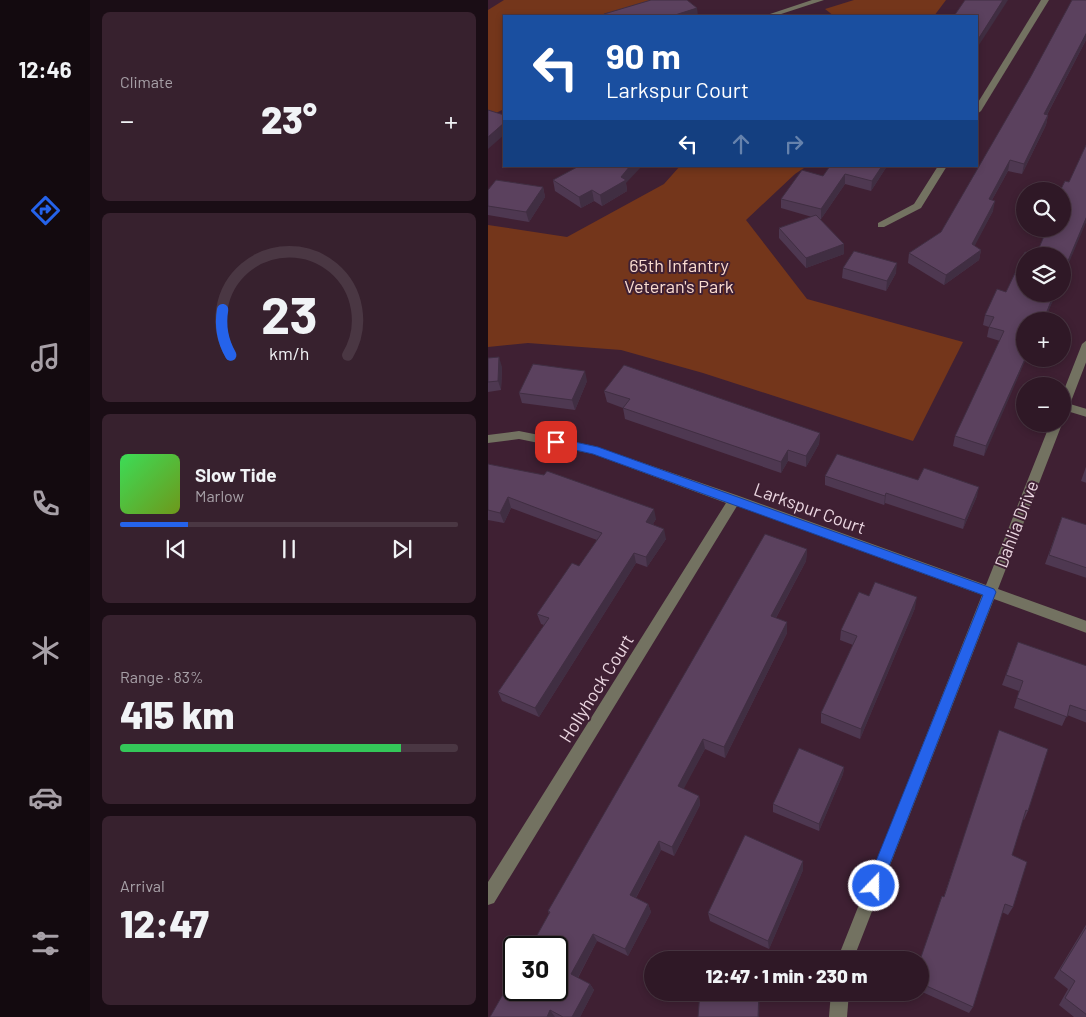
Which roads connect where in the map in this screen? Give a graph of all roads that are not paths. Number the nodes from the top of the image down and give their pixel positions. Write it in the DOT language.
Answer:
graph roads {
  1 [pos="820,0"];
  2 [pos="1045,0"];
  3 [pos="771,15"];
  4 [pos="978,109"];
  5 [pos="942,167"];
  6 [pos="881,225"];
  7 [pos="1086,344"];
  8 [pos="1071,384"];
  9 [pos="1071,410"];
  10 [pos="1086,413"];
  11 [pos="1053,432"];
  12 [pos="488,439"];
  13 [pos="735,499"];
  14 [pos="990,592"];
  15 [pos="1086,627"];
  16 [pos="488,897"];
  17 [pos="849,951"];
  18 [pos="839,1001"];
  19 [pos="838,1017"];
  1 -- 3 [label="street"];
  2 -- 4 [label="street"];
  5 -- 6 [label="street"];
  7 -- 8 [label="street"];
  9 -- 10 [label="street"];
  11 -- 14 [label="street, Dahlia Drive"];
  12 -- 13 [label="street, Larkspur Court"];
  13 -- 14 [label="street, Larkspur Court"];
  13 -- 16 [label="street, Hollyhock Court"];
  14 -- 15 [label="street, Larkspur Court"];
  14 -- 17 [label="street, Dahlia Drive"];
  18 -- 19 [label="street"];
}
